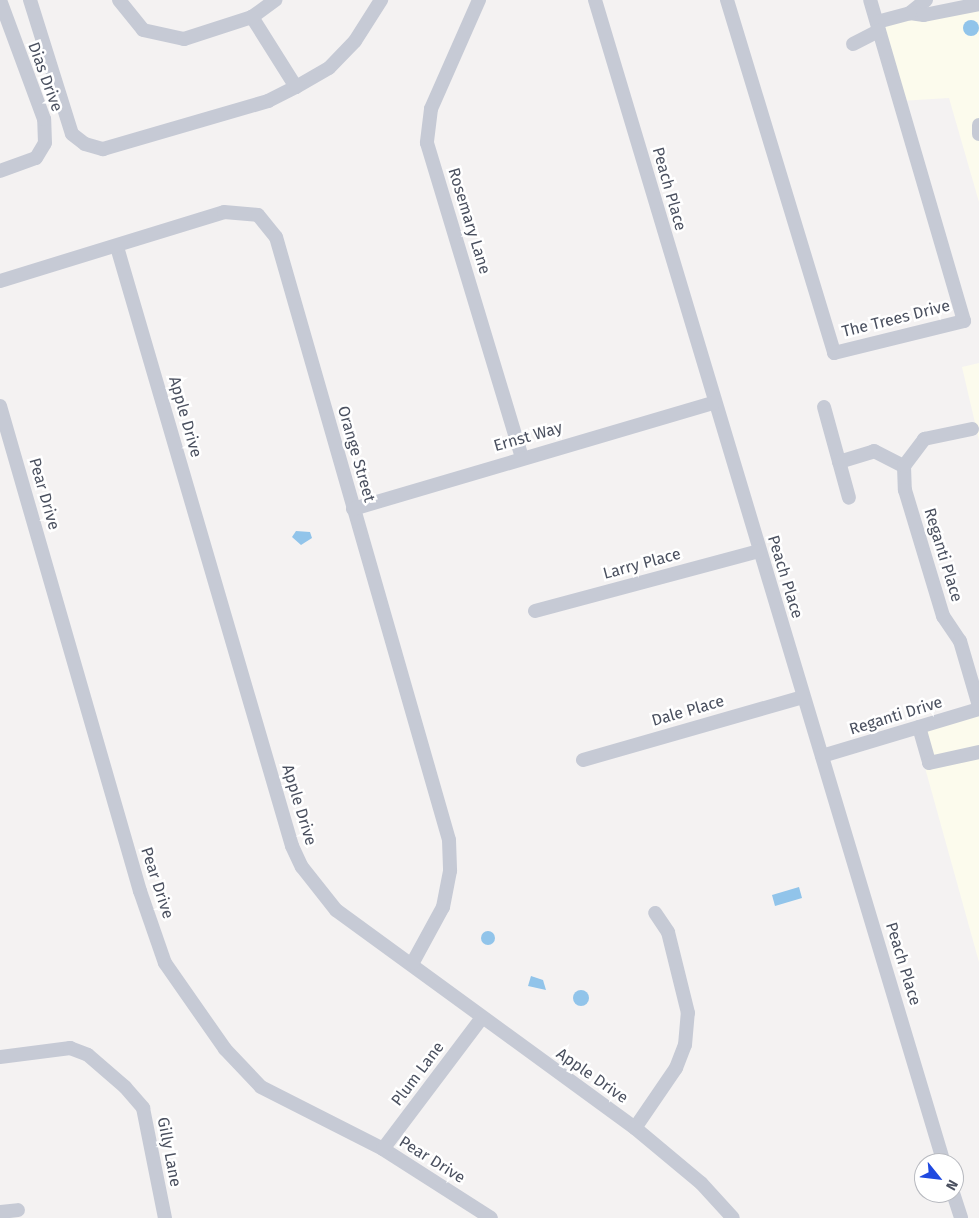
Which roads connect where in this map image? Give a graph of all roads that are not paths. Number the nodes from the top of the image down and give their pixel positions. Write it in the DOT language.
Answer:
graph roads {
  1 [pos="0,0"];
  2 [pos="30,0"];
  3 [pos="118,0"];
  4 [pos="275,0"];
  5 [pos="381,0"];
  6 [pos="479,0"];
  7 [pos="595,0"];
  8 [pos="727,0"];
  9 [pos="870,0"];
  10 [pos="926,0"];
  11 [pos="974,3"];
  12 [pos="910,13"];
  13 [pos="252,17"];
  14 [pos="878,26"];
  15 [pos="853,44"];
  16 [pos="296,87"];
  17 [pos="979,125"];
  18 [pos="979,134"];
  19 [pos="0,171"];
  20 [pos="117,247"];
  21 [pos="0,281"];
  22 [pos="714,403"];
  23 [pos="0,406"];
  24 [pos="824,407"];
  25 [pos="972,429"];
  26 [pos="522,457"];
  27 [pos="839,462"];
  28 [pos="904,466"];
  29 [pos="849,498"];
  30 [pos="353,509"];
  31 [pos="759,551"];
  32 [pos="535,611"];
  33 [pos="802,697"];
  34 [pos="979,708"];
  35 [pos="919,727"];
  36 [pos="979,752"];
  37 [pos="822,756"];
  38 [pos="583,760"];
  39 [pos="655,913"];
  40 [pos="413,962"];
  41 [pos="481,1019"];
  42 [pos="0,1057"];
  43 [pos="635,1128"];
  44 [pos="382,1149"];
  45 [pos="941,1153"];
  46 [pos="956,1203"];
  47 [pos="18,1210"];
  48 [pos="0,1212"];
  49 [pos="165,1218"];
  50 [pos="491,1218"];
  51 [pos="732,1218"];
  52 [pos="961,1218"];
  1 -- 19 [label="street, Dias Drive"];
  2 -- 16 [label="street"];
  3 -- 13 [label="street"];
  4 -- 13 [label="street"];
  5 -- 16 [label="street"];
  6 -- 26 [label="street, Rosemary Lane"];
  7 -- 22 [label="street, Peach Place"];
  8 -- 14 [label="street, The Trees Drive"];
  9 -- 14 [label="street, The Trees Drive"];
  10 -- 12 [label="street"];
  11 -- 12 [label="street"];
  12 -- 14 [label="street"];
  13 -- 16 [label="street"];
  14 -- 15 [label="street"];
  17 -- 18 [label="street"];
  20 -- 21 [label="street, Orange Street"];
  20 -- 30 [label="street, Orange Street"];
  20 -- 40 [label="street, Apple Drive"];
  22 -- 26 [label="street, Ernst Way"];
  22 -- 31 [label="street, Peach Place"];
  23 -- 44 [label="street, Pear Drive"];
  24 -- 27 [label="street"];
  25 -- 28 [label="street"];
  26 -- 30 [label="street, Ernst Way"];
  27 -- 28 [label="street"];
  27 -- 29 [label="street"];
  28 -- 34 [label="street, Reganti Place"];
  30 -- 40 [label="street, Orange Street"];
  31 -- 32 [label="street, Larry Place"];
  31 -- 33 [label="street, Peach Place"];
  33 -- 37 [label="street, Peach Place"];
  33 -- 38 [label="street, Dale Place"];
  34 -- 35 [label="street, Reganti Drive"];
  35 -- 36 [label="street"];
  35 -- 37 [label="street, Reganti Drive"];
  37 -- 45 [label="street, Peach Place"];
  39 -- 43 [label="street"];
  40 -- 41 [label="street, Apple Drive"];
  41 -- 43 [label="street, Apple Drive"];
  41 -- 44 [label="street, Plum Lane"];
  42 -- 49 [label="street, Gilly Lane"];
  43 -- 51 [label="street, Apple Drive"];
  44 -- 50 [label="street, Pear Drive"];
  46 -- 52 [label="street"];
  47 -- 48 [label="street"];
}
